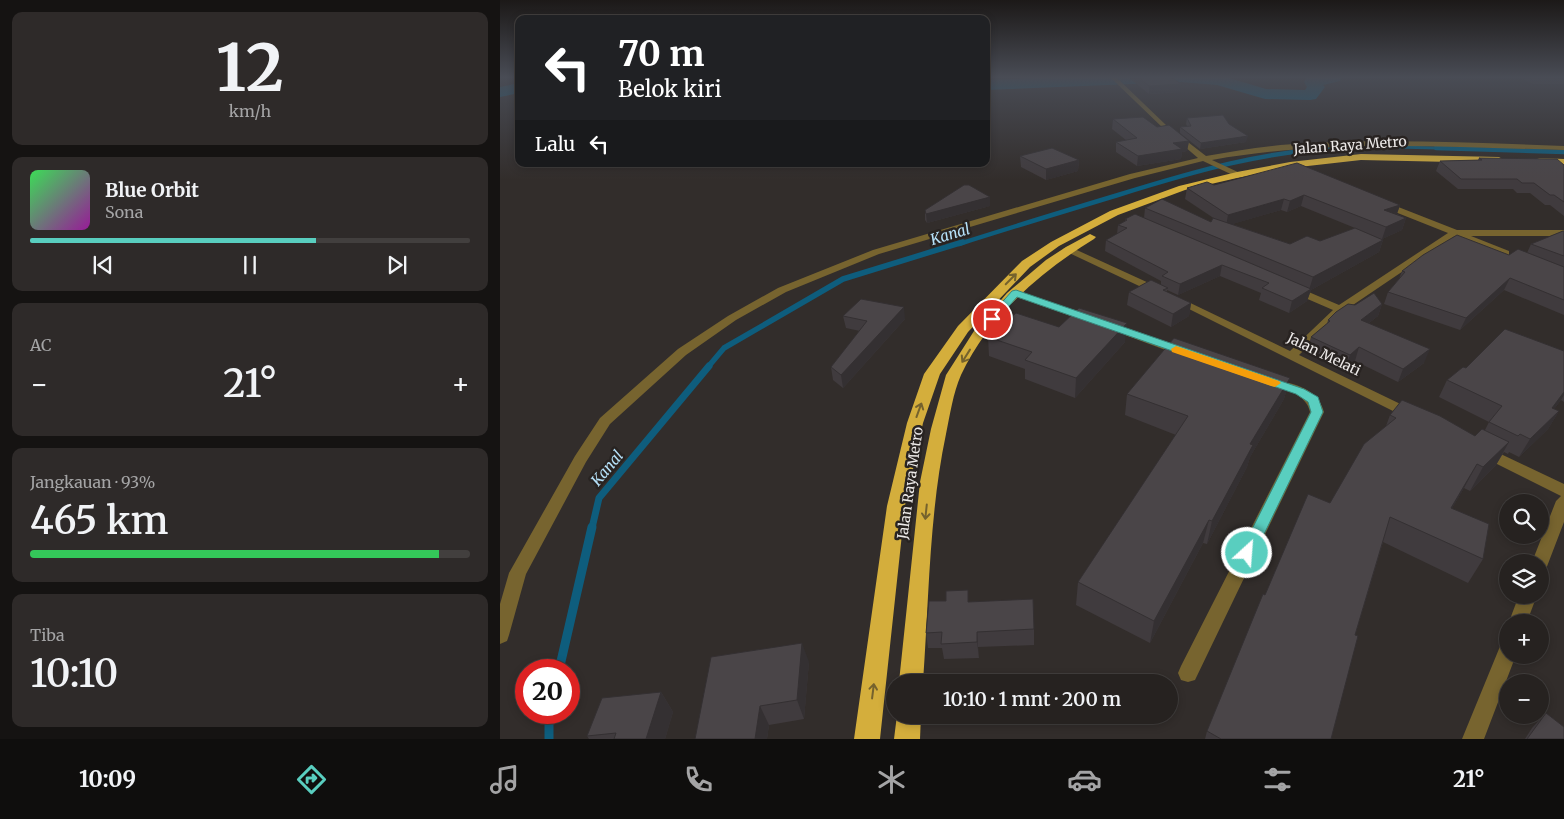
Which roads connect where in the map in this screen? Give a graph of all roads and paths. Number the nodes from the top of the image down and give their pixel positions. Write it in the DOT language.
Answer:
graph roads {
  1 [pos="1149,111"];
  2 [pos="1564,148"];
  3 [pos="1208,161"];
  4 [pos="1528,163"];
  5 [pos="1558,164"];
  6 [pos="1232,172"];
  7 [pos="1371,199"];
  8 [pos="1454,233"];
  9 [pos="1564,233"];
  10 [pos="1068,249"];
  11 [pos="1518,258"];
  12 [pos="1286,286"];
  13 [pos="1016,293"];
  14 [pos="1340,309"];
  15 [pos="1192,355"];
  16 [pos="1292,355"];
  17 [pos="1257,377"];
  18 [pos="1424,420"];
  19 [pos="1476,447"];
  20 [pos="1564,491"];
  21 [pos="1564,501"];
  22 [pos="1544,554"];
  23 [pos="500,635"];
  24 [pos="1502,664"];
  25 [pos="1188,673"];
  26 [pos="913,674"];
  27 [pos="908,724"];
  28 [pos="867,739"];
  29 [pos="907,739"];
  30 [pos="1473,739"];
  1 -- 3 [label="street"];
  2 -- 3 [label="street"];
  3 -- 6 [label="street"];
  3 -- 23 [label="street"];
  4 -- 5 [label="highway"];
  6 -- 10 [label="highway, Jalan Raya Metro"];
  28 -- 6 [label="highway, one-way"];
  7 -- 8 [label="street"];
  8 -- 9 [label="street"];
  8 -- 11 [label="street"];
  8 -- 14 [label="street"];
  10 -- 13 [label="highway, Jalan Raya Metro"];
  10 -- 16 [label="street, Jalan Melati"];
  12 -- 14 [label="street"];
  13 -- 15 [label="street"];
  13 -- 26 [label="highway, Jalan Raya Metro, one-way"];
  14 -- 16 [label="street"];
  16 -- 18 [label="street, Jalan Melati"];
  17 -- 25 [label="street"];
  19 -- 20 [label="street"];
  21 -- 22 [label="street"];
  24 -- 30 [label="street"];
  27 -- 29 [label="highway"];
}
